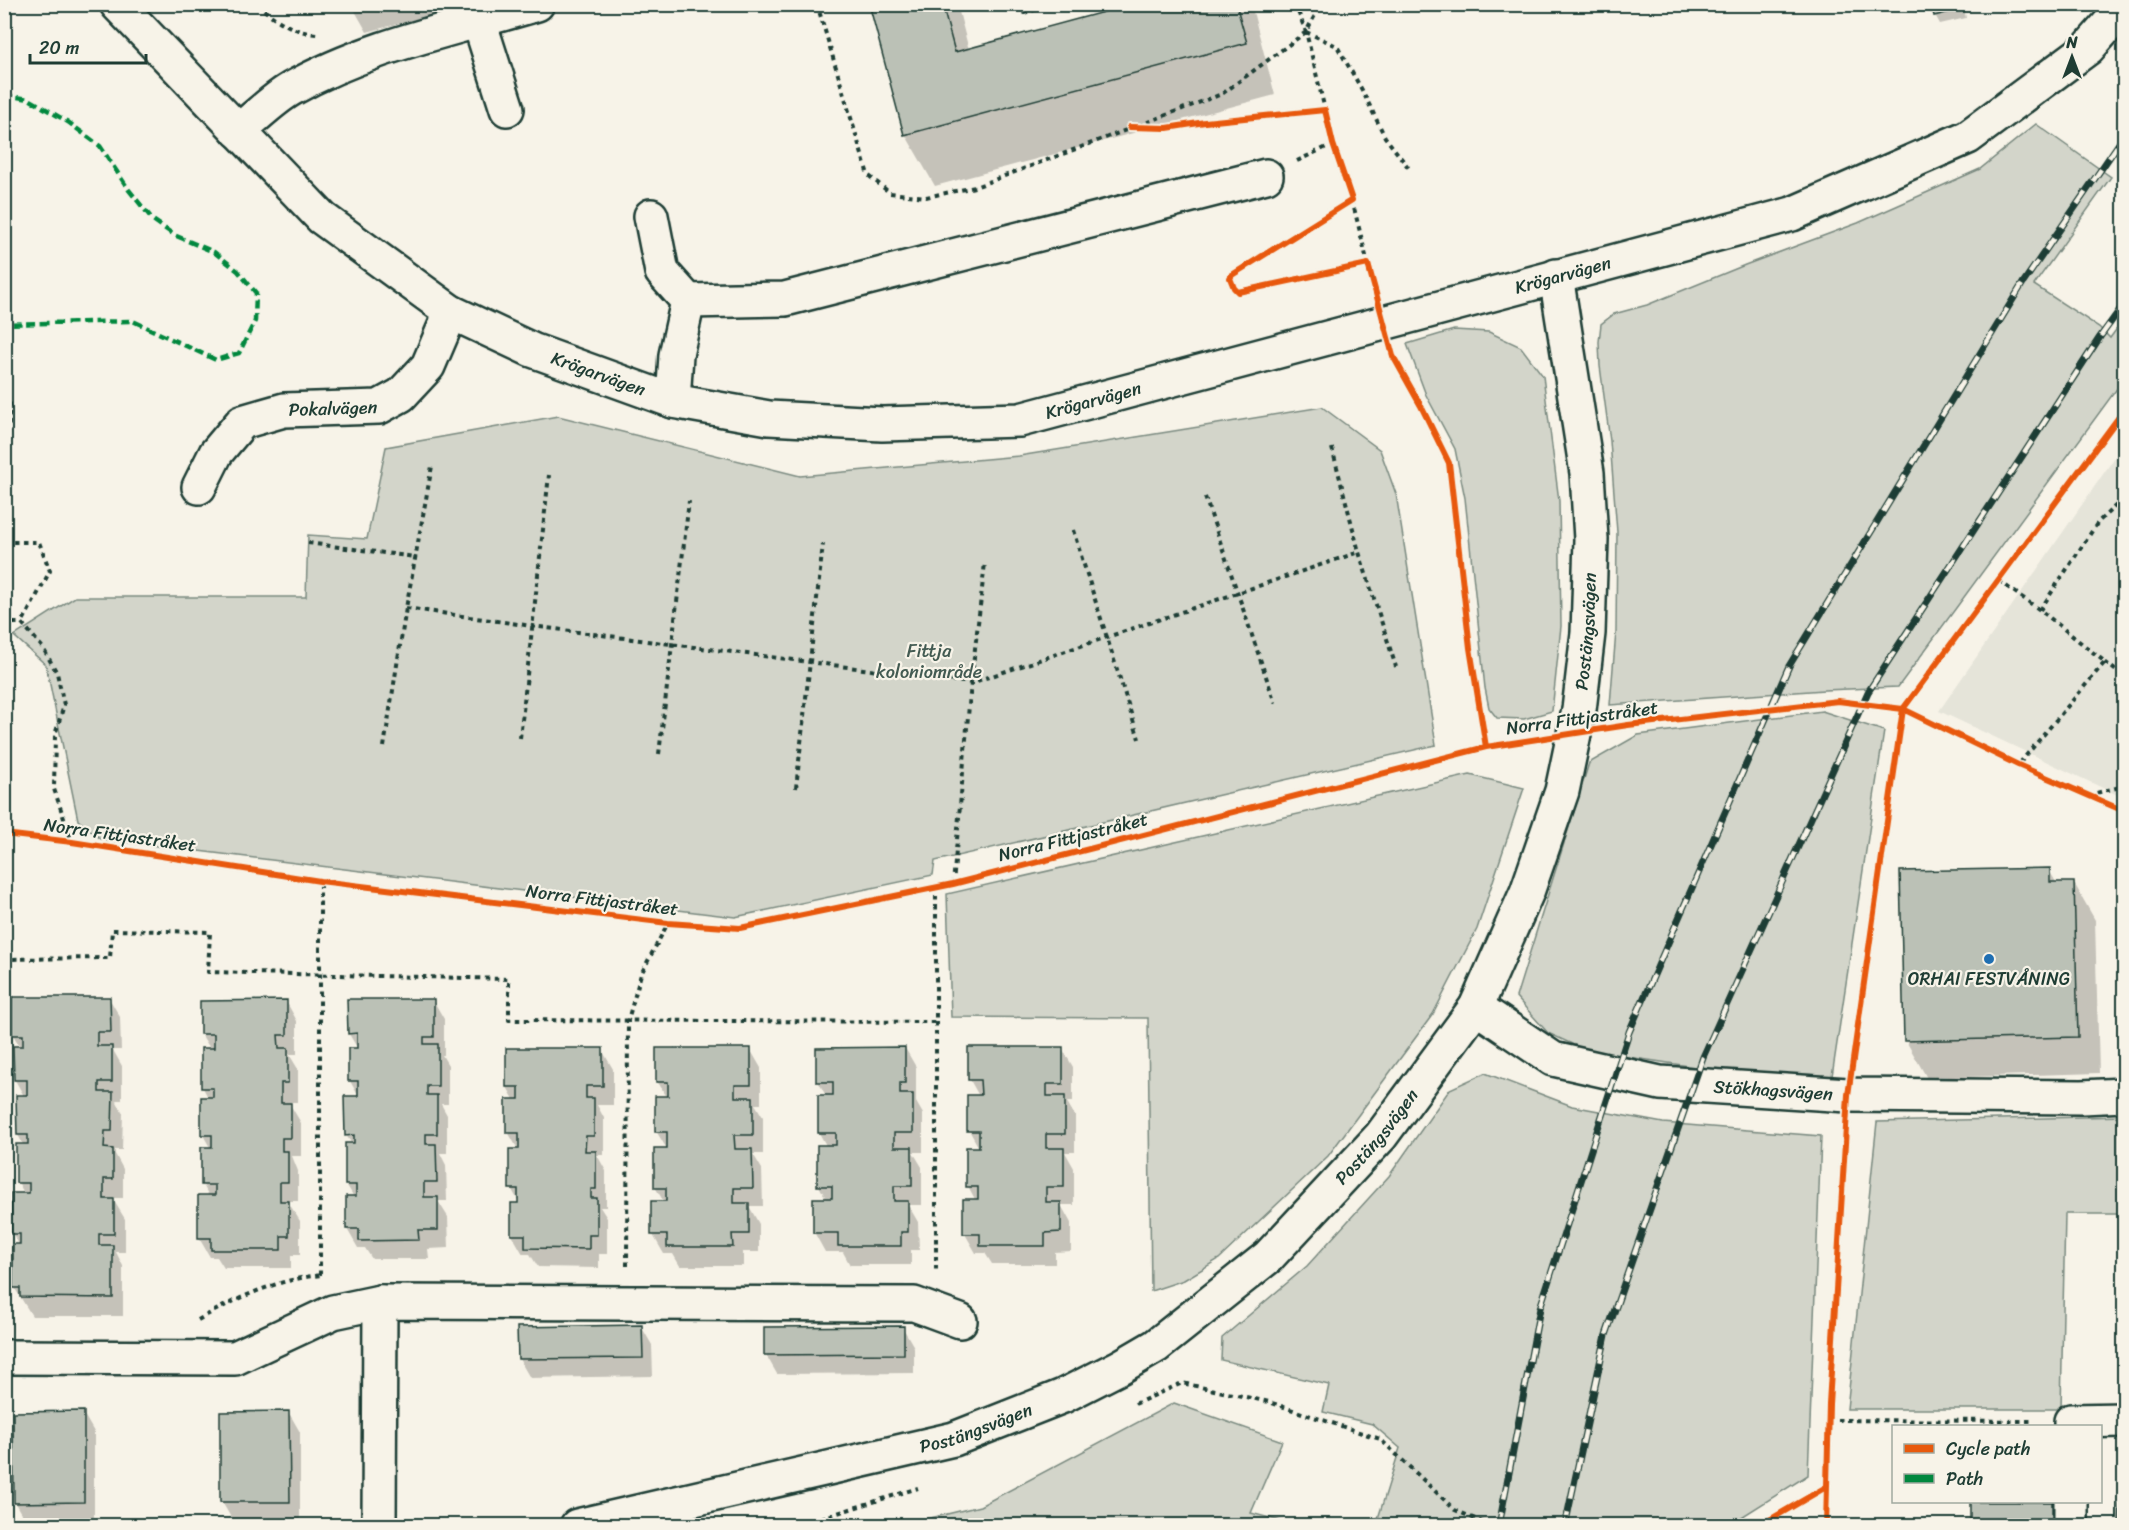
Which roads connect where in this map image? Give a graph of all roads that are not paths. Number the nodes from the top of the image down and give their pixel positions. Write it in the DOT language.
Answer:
graph roads {
  1 [pos="117,4"];
  2 [pos="537,4"];
  3 [pos="2124,7"];
  4 [pos="479,21"];
  5 [pos="507,109"];
  6 [pos="238,131"];
  7 [pos="1266,176"];
  8 [pos="651,216"];
  9 [pos="1556,276"];
  10 [pos="688,301"];
  11 [pos="451,312"];
  12 [pos="673,401"];
  13 [pos="199,487"];
  14 [pos="1476,1007"];
  15 [pos="2124,1095"];
  16 [pos="380,1302"];
  17 [pos="960,1321"];
  18 [pos="4,1357"];
  19 [pos="2124,1420"];
  20 [pos="2071,1424"];
  21 [pos="2071,1503"];
  22 [pos="379,1526"];
  23 [pos="577,1526"];
  24 [pos="2071,1526"];
  1 -- 6 [label="street, Krögarvägen"];
  2 -- 4 [label="street"];
  3 -- 9 [label="street, Krögarvägen"];
  4 -- 5 [label="street"];
  4 -- 6 [label="street"];
  6 -- 11 [label="street, Krögarvägen"];
  7 -- 10 [label="street"];
  8 -- 10 [label="street"];
  9 -- 12 [label="street, Krögarvägen"];
  9 -- 14 [label="street, Postängsvägen"];
  10 -- 12 [label="street"];
  11 -- 12 [label="street, Krögarvägen"];
  11 -- 13 [label="street, Pokalvägen"];
  14 -- 15 [label="street, Stökhagsvägen"];
  14 -- 23 [label="street, Postängsvägen"];
  16 -- 17 [label="street"];
  16 -- 18 [label="street"];
  16 -- 22 [label="street"];
  19 -- 20 [label="street"];
  21 -- 24 [label="street"];
}
